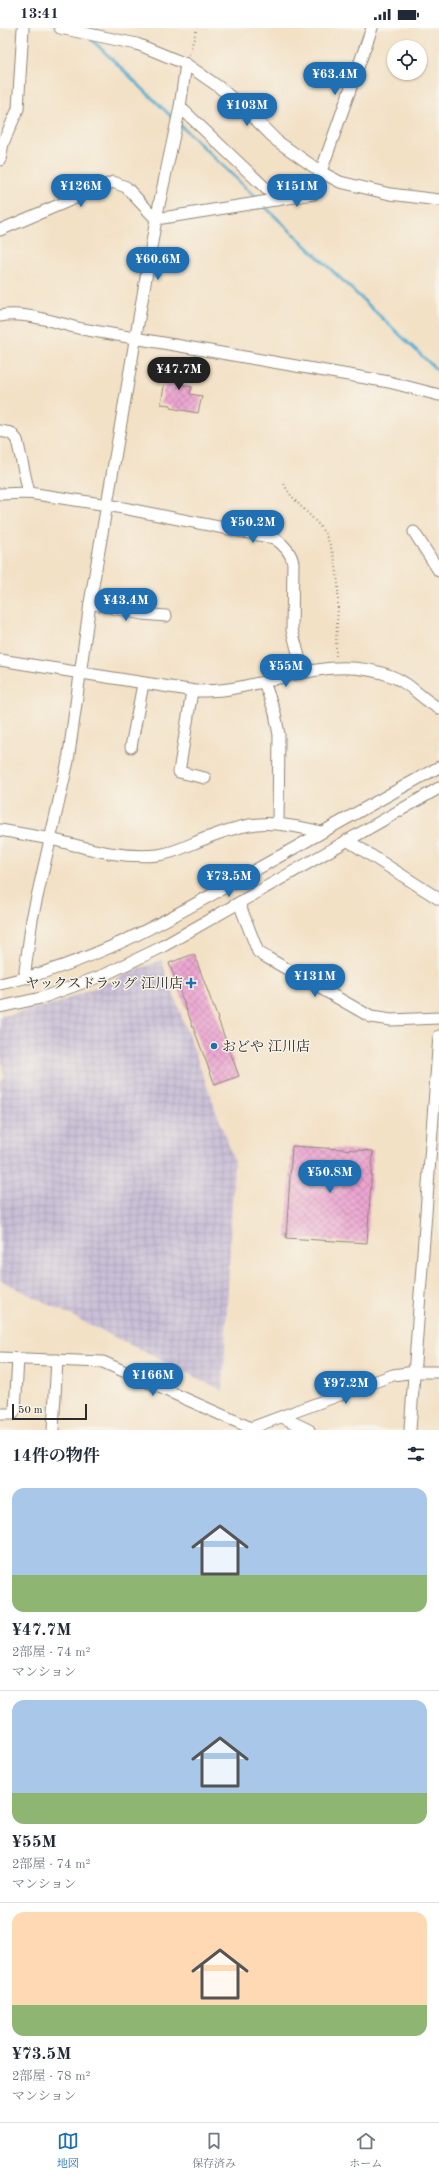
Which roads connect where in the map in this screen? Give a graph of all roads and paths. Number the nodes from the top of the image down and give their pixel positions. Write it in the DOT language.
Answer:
graph roads {
  1 [pos="23,28"];
  2 [pos="60,28"];
  3 [pos="197,28"];
  4 [pos="372,28"];
  5 [pos="186,64"];
  6 [pos="180,107"];
  7 [pos="0,160"];
  8 [pos="321,172"];
  9 [pos="278,200"];
  10 [pos="439,200"];
  11 [pos="156,219"];
  12 [pos="0,230"];
  13 [pos="0,316"];
  14 [pos="136,338"];
  15 [pos="439,395"];
  16 [pos="0,431"];
  17 [pos="284,484"];
  18 [pos="29,493"];
  19 [pos="0,494"];
  20 [pos="108,505"];
  21 [pos="414,532"];
  22 [pos="439,571"];
  23 [pos="90,603"];
  24 [pos="166,616"];
  25 [pos="0,660"];
  26 [pos="336,667"];
  27 [pos="302,672"];
  28 [pos="80,673"];
  29 [pos="264,682"];
  30 [pos="143,684"];
  31 [pos="192,691"];
  32 [pos="439,708"];
  33 [pos="131,747"];
  34 [pos="439,767"];
  35 [pos="205,778"];
  36 [pos="439,788"];
  37 [pos="278,823"];
  38 [pos="0,830"];
  39 [pos="321,832"];
  40 [pos="51,840"];
  41 [pos="347,840"];
  42 [pos="439,899"];
  43 [pos="239,903"];
  44 [pos="28,978"];
  45 [pos="0,984"];
  46 [pos="0,1007"];
  47 [pos="439,1018"];
  48 [pos="439,1036"];
  49 [pos="0,1358"];
  50 [pos="18,1359"];
  51 [pos="57,1360"];
  52 [pos="414,1372"];
  53 [pos="439,1372"];
  54 [pos="0,1414"];
  55 [pos="282,1416"];
  56 [pos="53,1430"];
  57 [pos="309,1430"];
  58 [pos="410,1430"];
  1 -- 7 [label="street"];
  2 -- 5 [label="street"];
  3 -- 5 [label="path"];
  4 -- 8 [label="street"];
  5 -- 6 [label="street"];
  5 -- 8 [label="street"];
  6 -- 9 [label="street"];
  6 -- 11 [label="street"];
  8 -- 9 [label="street"];
  8 -- 10 [label="street"];
  9 -- 11 [label="street"];
  11 -- 12 [label="street"];
  11 -- 14 [label="street"];
  13 -- 14 [label="street"];
  14 -- 15 [label="street"];
  14 -- 20 [label="street"];
  16 -- 18 [label="street"];
  17 -- 26 [label="path"];
  18 -- 19 [label="street"];
  18 -- 20 [label="street"];
  20 -- 23 [label="street"];
  20 -- 27 [label="street"];
  21 -- 22 [label="street"];
  23 -- 24 [label="street"];
  23 -- 28 [label="street"];
  25 -- 28 [label="street"];
  26 -- 27 [label="street"];
  26 -- 32 [label="street"];
  27 -- 29 [label="street"];
  28 -- 30 [label="street"];
  28 -- 40 [label="street"];
  29 -- 31 [label="street"];
  29 -- 37 [label="street"];
  30 -- 31 [label="street"];
  30 -- 33 [label="street"];
  31 -- 35 [label="street"];
  34 -- 39 [label="street"];
  36 -- 41 [label="street"];
  37 -- 39 [label="street"];
  37 -- 40 [label="street"];
  38 -- 40 [label="street"];
  39 -- 44 [label="street"];
  40 -- 44 [label="street"];
  41 -- 42 [label="street"];
  41 -- 43 [label="street"];
  43 -- 46 [label="street"];
  43 -- 47 [label="street"];
  44 -- 45 [label="street"];
  48 -- 52 [label="street"];
  49 -- 50 [label="street"];
  50 -- 51 [label="street"];
  50 -- 54 [label="street"];
  51 -- 55 [label="street"];
  51 -- 56 [label="street"];
  52 -- 53 [label="street"];
  52 -- 55 [label="street"];
  52 -- 58 [label="street"];
  55 -- 57 [label="street"];
}
